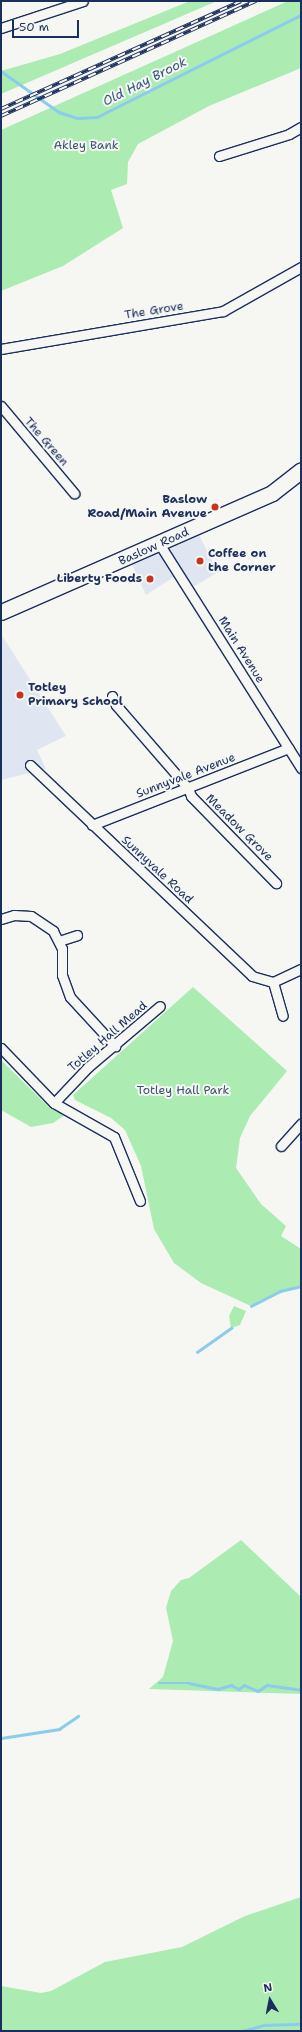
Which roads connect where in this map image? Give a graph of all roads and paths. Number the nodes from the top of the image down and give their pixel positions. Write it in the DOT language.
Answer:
graph roads {
  1 [pos="83,1"];
  2 [pos="1,28"];
  3 [pos="301,126"];
  4 [pos="219,156"];
  5 [pos="301,268"];
  6 [pos="1,349"];
  7 [pos="1,406"];
  8 [pos="301,470"];
  9 [pos="301,482"];
  10 [pos="74,493"];
  11 [pos="272,493"];
  12 [pos="160,545"];
  13 [pos="2,609"];
  14 [pos="112,696"];
  15 [pos="288,748"];
  16 [pos="30,765"];
  17 [pos="301,768"];
  18 [pos="188,788"];
  19 [pos="92,825"];
  20 [pos="276,883"];
  21 [pos="1,919"];
  22 [pos="77,935"];
  23 [pos="59,941"];
  24 [pos="301,969"];
  25 [pos="273,982"];
  26 [pos="160,1006"];
  27 [pos="283,1016"];
  28 [pos="115,1046"];
  29 [pos="1,1048"];
  30 [pos="54,1103"];
  31 [pos="301,1124"];
  32 [pos="281,1146"];
  33 [pos="140,1201"];
  1 -- 2 [label="street"];
  3 -- 4 [label="street"];
  5 -- 6 [label="street, The Grove"];
  7 -- 10 [label="street, The Green"];
  8 -- 11 [label="main road, Baslow Road"];
  9 -- 11 [label="main road"];
  11 -- 12 [label="main road, Baslow Road"];
  12 -- 13 [label="main road, Baslow Road"];
  12 -- 15 [label="street, Main Avenue"];
  14 -- 18 [label="street, Meadow Grove"];
  15 -- 17 [label="street, Main Avenue"];
  15 -- 18 [label="street, Sunnyvale Avenue"];
  16 -- 19 [label="street, Sunnyvale Road"];
  18 -- 19 [label="street, Sunnyvale Avenue"];
  18 -- 20 [label="street, Meadow Grove"];
  19 -- 25 [label="street, Sunnyvale Road"];
  21 -- 23 [label="street"];
  22 -- 23 [label="street"];
  23 -- 28 [label="street"];
  24 -- 25 [label="street"];
  25 -- 27 [label="street"];
  26 -- 28 [label="street, Totley Hall Mead"];
  28 -- 30 [label="street, Totley Hall Mead"];
  29 -- 30 [label="street"];
  30 -- 33 [label="street"];
  31 -- 32 [label="street"];
}
